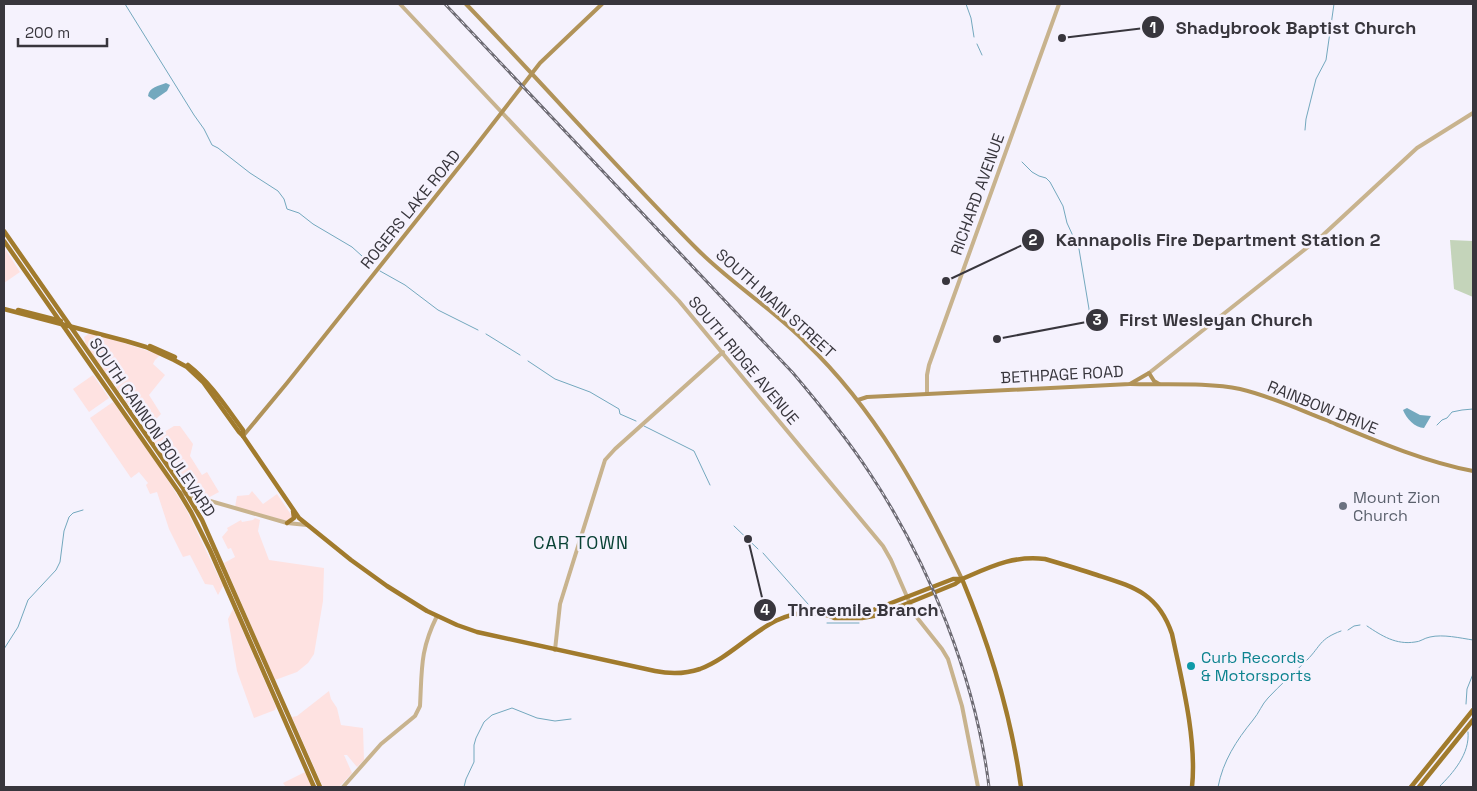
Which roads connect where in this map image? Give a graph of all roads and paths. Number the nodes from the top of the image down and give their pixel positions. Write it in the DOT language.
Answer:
graph roads {
  1 [pos="400,4"];
  2 [pos="466,4"];
  3 [pos="602,4"];
  4 [pos="1059,5"];
  5 [pos="532,74"];
  6 [pos="503,112"];
  7 [pos="1473,113"];
  8 [pos="4,231"];
  9 [pos="4,241"];
  10 [pos="4,307"];
  11 [pos="66,324"];
  12 [pos="88,331"];
  13 [pos="82,344"];
  14 [pos="722,352"];
  15 [pos="1148,374"];
  16 [pos="1130,384"];
  17 [pos="1152,384"];
  18 [pos="1160,385"];
  19 [pos="927,394"];
  20 [pos="114,399"];
  21 [pos="858,400"];
  22 [pos="130,412"];
  23 [pos="243,436"];
  24 [pos="1473,471"];
  25 [pos="179,492"];
  26 [pos="188,496"];
  27 [pos="294,512"];
  28 [pos="287,523"];
  29 [pos="307,526"];
  30 [pos="962,579"];
  31 [pos="907,597"];
  32 [pos="909,603"];
  33 [pos="885,606"];
  34 [pos="830,615"];
  35 [pos="437,616"];
  36 [pos="869,618"];
  37 [pos="555,650"];
  38 [pos="272,676"];
  39 [pos="266,679"];
  40 [pos="1473,710"];
  41 [pos="1473,720"];
  42 [pos="314,787"];
  43 [pos="320,787"];
  44 [pos="343,787"];
  45 [pos="978,787"];
  46 [pos="1021,787"];
  47 [pos="1192,787"];
  48 [pos="1411,787"];
  49 [pos="1419,787"];
  1 -- 6 [label="street, SOUTH RIDGE AVENUE"];
  2 -- 5 [label="main road, SOUTH MAIN STREET"];
  3 -- 5 [label="main road, ROGERS LAKE ROAD"];
  4 -- 19 [label="street, RICHARD AVENUE"];
  5 -- 6 [label="main road, ROGERS LAKE ROAD"];
  5 -- 21 [label="main road, SOUTH MAIN STREET"];
  6 -- 14 [label="street, SOUTH RIDGE AVENUE"];
  6 -- 23 [label="main road, ROGERS LAKE ROAD"];
  7 -- 15 [label="street, BETHPAGE ROAD"];
  8 -- 11 [label="main road, SOUTH CANNON BOULEVARD"];
  9 -- 11 [label="main road, SOUTH CANNON BOULEVARD"];
  10 -- 11 [label="main road"];
  11 -- 12 [label="main road"];
  11 -- 13 [label="main road, SOUTH CANNON BOULEVARD"];
  11 -- 20 [label="main road, SOUTH CANNON BOULEVARD"];
  11 -- 23 [label="main road"];
  12 -- 13 [label="main road"];
  12 -- 23 [label="main road"];
  13 -- 22 [label="main road, SOUTH CANNON BOULEVARD"];
  14 -- 31 [label="street, SOUTH RIDGE AVENUE"];
  14 -- 37 [label="street"];
  15 -- 16 [label="main road, BETHPAGE ROAD"];
  15 -- 17 [label="main road"];
  15 -- 18 [label="main road"];
  16 -- 17 [label="main road, RAINBOW DRIVE"];
  16 -- 19 [label="main road, BETHPAGE ROAD"];
  17 -- 18 [label="main road, RAINBOW DRIVE"];
  18 -- 24 [label="main road, RAINBOW DRIVE"];
  19 -- 21 [label="main road, BETHPAGE ROAD"];
  20 -- 22 [label="main road"];
  20 -- 25 [label="main road, SOUTH CANNON BOULEVARD"];
  21 -- 30 [label="main road, SOUTH MAIN STREET"];
  22 -- 26 [label="main road, SOUTH CANNON BOULEVARD"];
  23 -- 27 [label="main road"];
  25 -- 26 [label="street"];
  25 -- 39 [label="main road, SOUTH CANNON BOULEVARD"];
  26 -- 28 [label="street"];
  26 -- 38 [label="main road, SOUTH CANNON BOULEVARD"];
  27 -- 28 [label="main road"];
  27 -- 29 [label="main road"];
  28 -- 29 [label="street"];
  29 -- 35 [label="main road"];
  30 -- 31 [label="main road"];
  30 -- 32 [label="main road"];
  30 -- 46 [label="main road, SOUTH MAIN STREET"];
  30 -- 47 [label="main road"];
  31 -- 32 [label="street, SOUTH RIDGE AVENUE"];
  31 -- 33 [label="main road"];
  32 -- 36 [label="main road"];
  32 -- 45 [label="street, SOUTH RIDGE AVENUE"];
  33 -- 34 [label="main road"];
  33 -- 36 [label="main road"];
  34 -- 36 [label="main road"];
  34 -- 37 [label="main road"];
  35 -- 37 [label="main road"];
  35 -- 44 [label="street"];
  38 -- 39 [label="main road"];
  38 -- 43 [label="main road, SOUTH CANNON BOULEVARD"];
  39 -- 42 [label="main road, SOUTH CANNON BOULEVARD"];
  40 -- 48 [label="main road"];
  41 -- 49 [label="main road"];
}
